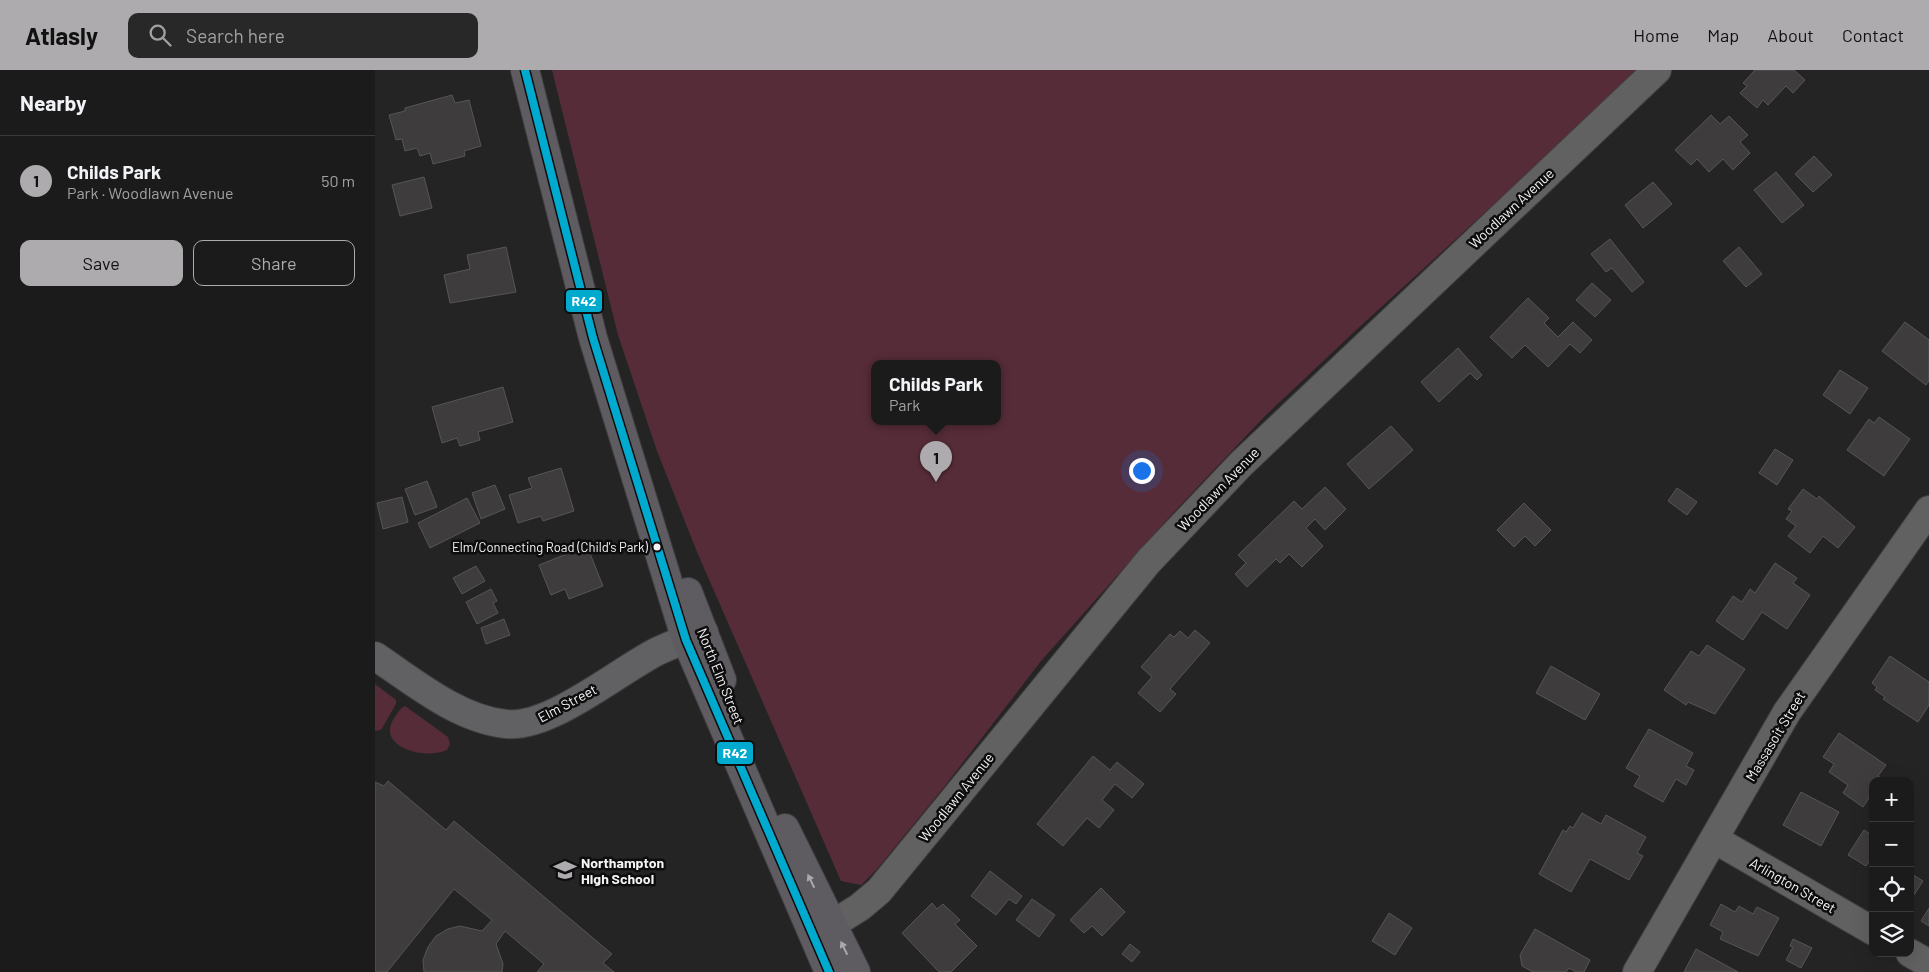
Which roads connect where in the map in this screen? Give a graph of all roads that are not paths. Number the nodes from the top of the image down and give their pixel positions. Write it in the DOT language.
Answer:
graph roads {
  1 [pos="525,70"];
  2 [pos="1657,70"];
  3 [pos="1929,510"];
  4 [pos="695,636"];
  5 [pos="375,656"];
  6 [pos="1714,839"];
  7 [pos="1869,929"];
  8 [pos="823,930"];
  9 [pos="1914,955"];
  10 [pos="1929,964"];
  11 [pos="829,972"];
  12 [pos="856,972"];
  13 [pos="1637,972"];
  1 -- 4 [label="highway, North Elm Street"];
  2 -- 8 [label="street, Woodlawn Avenue"];
  3 -- 6 [label="street, Massasoit Street"];
  4 -- 5 [label="main road, Elm Street"];
  4 -- 8 [label="highway, North Elm Street"];
  6 -- 7 [label="street, Arlington Street"];
  6 -- 13 [label="street, Massasoit Street"];
  8 -- 11 [label="highway"];
  12 -- 8 [label="highway, one-way"];
  9 -- 10 [label="street"];
}
